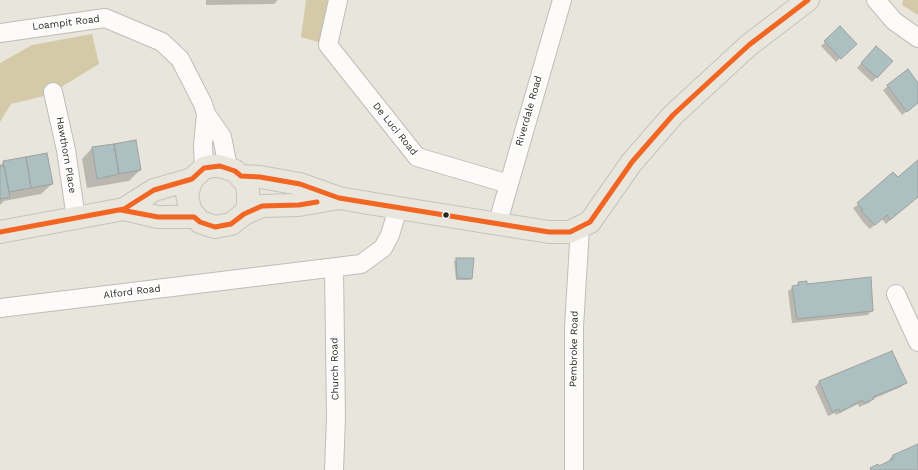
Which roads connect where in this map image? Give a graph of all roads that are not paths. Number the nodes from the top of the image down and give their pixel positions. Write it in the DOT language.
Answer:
graph roads {
  1 [pos="338,0"];
  2 [pos="562,0"];
  3 [pos="808,0"];
  4 [pos="876,0"];
  5 [pos="0,33"];
  6 [pos="918,38"];
  7 [pos="53,92"];
  8 [pos="206,114"];
  9 [pos="235,172"];
  10 [pos="198,174"];
  11 [pos="508,184"];
  12 [pos="339,198"];
  13 [pos="398,208"];
  14 [pos="124,209"];
  15 [pos="244,214"];
  16 [pos="194,217"];
  17 [pos="76,218"];
  18 [pos="498,222"];
  19 [pos="580,227"];
  20 [pos="0,232"];
  21 [pos="334,268"];
  22 [pos="896,294"];
  23 [pos="0,308"];
  24 [pos="918,342"];
  25 [pos="334,470"];
  26 [pos="574,470"];
  1 -- 11 [label="street, De Luci Road"];
  2 -- 11 [label="street, Riverdale Road"];
  3 -- 19 [label="main road"];
  4 -- 6 [label="street"];
  5 -- 8 [label="street, Loampit Road"];
  7 -- 17 [label="street, Hawthorn Place"];
  8 -- 9 [label="street, Loampit Road"];
  8 -- 10 [label="street, Loampit Road"];
  9 -- 10 [label="main road"];
  9 -- 12 [label="main road"];
  9 -- 15 [label="main road"];
  10 -- 14 [label="main road"];
  10 -- 16 [label="main road"];
  11 -- 18 [label="street, Riverdale Road"];
  12 -- 13 [label="main road"];
  12 -- 15 [label="main road"];
  13 -- 18 [label="main road"];
  13 -- 21 [label="street, Alford Road"];
  14 -- 16 [label="main road"];
  14 -- 17 [label="main road"];
  15 -- 16 [label="main road"];
  17 -- 20 [label="main road"];
  18 -- 19 [label="main road"];
  19 -- 26 [label="street, Pembroke Road"];
  21 -- 23 [label="street, Alford Road"];
  21 -- 25 [label="street, Church Road"];
  22 -- 24 [label="street"];
}
